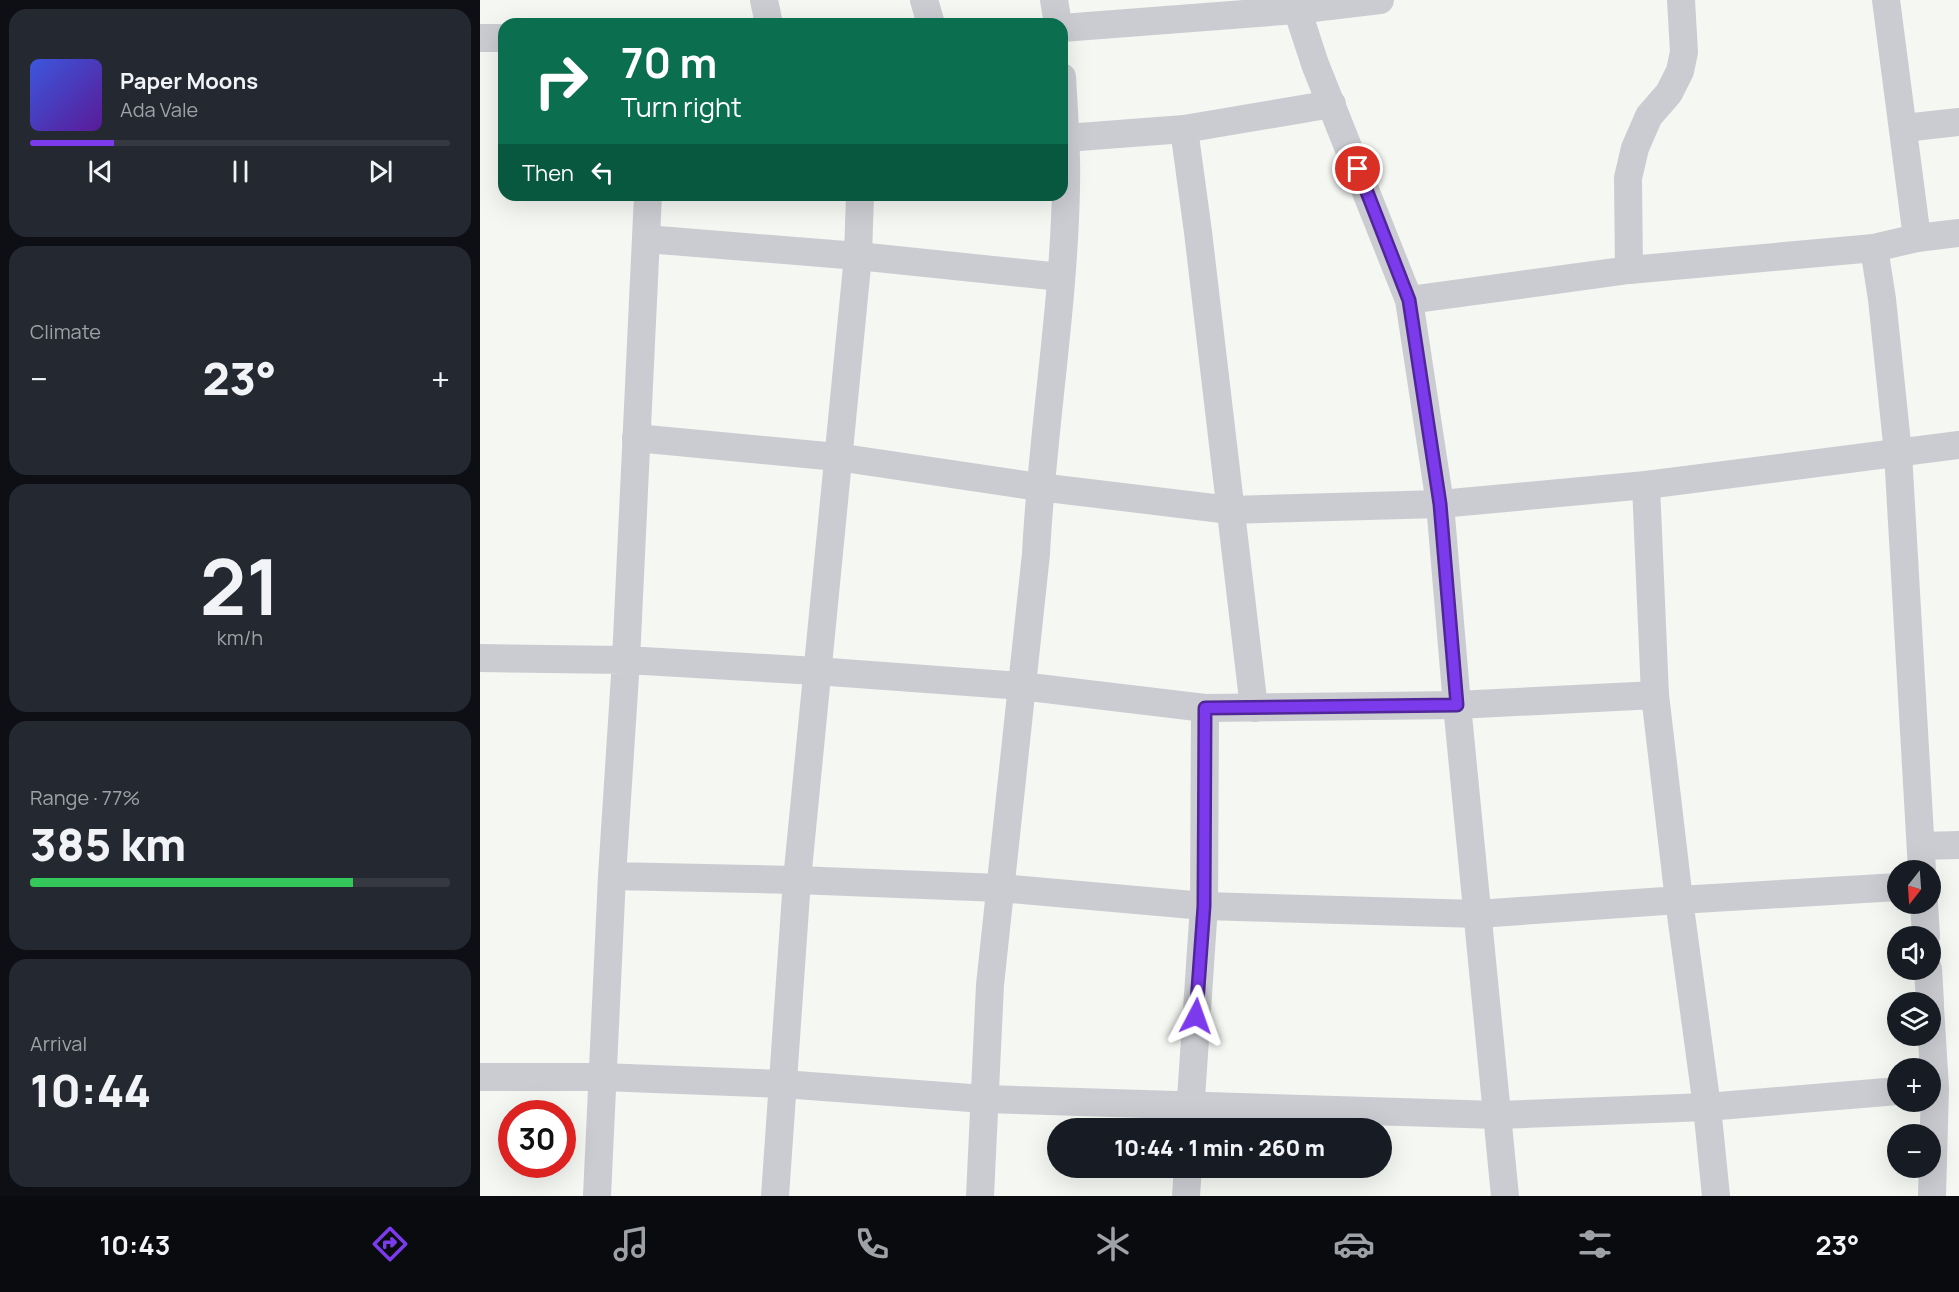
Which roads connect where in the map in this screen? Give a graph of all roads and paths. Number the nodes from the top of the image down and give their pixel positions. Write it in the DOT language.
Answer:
graph roads {
  1 [pos="764,0"];
  2 [pos="924,0"];
  3 [pos="1054,0"];
  4 [pos="1380,0"];
  5 [pos="1681,0"];
  6 [pos="1886,0"];
  7 [pos="1295,5"];
  8 [pos="768,18"];
  9 [pos="929,18"];
  10 [pos="1057,18"];
  11 [pos="1068,27"];
  12 [pos="480,38"];
  13 [pos="498,38"];
  14 [pos="1332,104"];
  15 [pos="1959,122"];
  16 [pos="1904,128"];
  17 [pos="1184,129"];
  18 [pos="1068,138"];
  19 [pos="648,201"];
  20 [pos="860,201"];
  21 [pos="1065,201"];
  22 [pos="1959,233"];
  23 [pos="1917,238"];
  24 [pos="646,239"];
  25 [pos="1874,248"];
  26 [pos="858,256"];
  27 [pos="1629,270"];
  28 [pos="1061,277"];
  29 [pos="1409,300"];
  30 [pos="636,438"];
  31 [pos="1959,446"];
  32 [pos="1898,453"];
  33 [pos="837,457"];
  34 [pos="1646,485"];
  35 [pos="1039,488"];
  36 [pos="1440,504"];
  37 [pos="1230,510"];
  38 [pos="480,658"];
  39 [pos="626,660"];
  40 [pos="816,671"];
  41 [pos="1021,686"];
  42 [pos="1655,695"];
  43 [pos="1457,705"];
  44 [pos="1205,708"];
  45 [pos="1254,708"];
  46 [pos="1959,845"];
  47 [pos="1922,858"];
  48 [pos="612,876"];
  49 [pos="797,880"];
  50 [pos="1000,888"];
  51 [pos="1887,888"];
  52 [pos="1679,900"];
  53 [pos="1204,906"];
  54 [pos="1478,914"];
  55 [pos="480,1077"];
  56 [pos="602,1077"];
  57 [pos="783,1084"];
  58 [pos="1887,1092"];
  59 [pos="984,1099"];
  60 [pos="1707,1107"];
  61 [pos="1933,1112"];
  62 [pos="1498,1115"];
  63 [pos="1190,1117"];
  64 [pos="1187,1178"];
  65 [pos="597,1196"];
  66 [pos="775,1196"];
  67 [pos="980,1196"];
  68 [pos="1186,1196"];
  69 [pos="1505,1196"];
  70 [pos="1716,1196"];
  71 [pos="1932,1196"];
  1 -- 8 [label="street"];
  2 -- 9 [label="street"];
  3 -- 10 [label="street"];
  4 -- 7 [label="street"];
  5 -- 27 [label="street"];
  6 -- 16 [label="street"];
  7 -- 11 [label="street"];
  7 -- 14 [label="street"];
  12 -- 13 [label="street"];
  14 -- 17 [label="street"];
  14 -- 29 [label="street"];
  15 -- 16 [label="street"];
  16 -- 23 [label="street"];
  17 -- 18 [label="street"];
  17 -- 37 [label="street"];
  19 -- 24 [label="street"];
  20 -- 26 [label="street"];
  21 -- 28 [label="street"];
  22 -- 23 [label="street"];
  23 -- 25 [label="street"];
  24 -- 26 [label="street"];
  24 -- 30 [label="street"];
  25 -- 27 [label="street"];
  25 -- 32 [label="street"];
  26 -- 28 [label="street"];
  26 -- 33 [label="street"];
  27 -- 29 [label="street"];
  28 -- 35 [label="street"];
  29 -- 36 [label="street"];
  30 -- 33 [label="street"];
  30 -- 39 [label="street"];
  31 -- 32 [label="street"];
  32 -- 34 [label="street"];
  32 -- 47 [label="street"];
  33 -- 35 [label="street"];
  33 -- 40 [label="street"];
  34 -- 36 [label="street"];
  34 -- 42 [label="street"];
  35 -- 37 [label="street"];
  35 -- 41 [label="street"];
  36 -- 37 [label="street"];
  36 -- 43 [label="street"];
  37 -- 45 [label="street"];
  38 -- 39 [label="street"];
  39 -- 40 [label="street"];
  39 -- 48 [label="street"];
  40 -- 41 [label="street"];
  40 -- 49 [label="street"];
  41 -- 44 [label="street"];
  41 -- 50 [label="street"];
  42 -- 43 [label="street"];
  42 -- 52 [label="street"];
  43 -- 45 [label="street"];
  43 -- 54 [label="street"];
  44 -- 45 [label="street"];
  44 -- 53 [label="street"];
  46 -- 47 [label="street"];
  48 -- 49 [label="street"];
  48 -- 56 [label="street"];
  49 -- 50 [label="street"];
  49 -- 57 [label="street"];
  50 -- 53 [label="street"];
  50 -- 59 [label="street"];
  51 -- 52 [label="street"];
  52 -- 54 [label="street"];
  52 -- 60 [label="street"];
  53 -- 54 [label="street"];
  53 -- 63 [label="street"];
  54 -- 62 [label="street"];
  55 -- 56 [label="street"];
  56 -- 57 [label="street"];
  56 -- 65 [label="street"];
  57 -- 59 [label="street"];
  57 -- 66 [label="street"];
  58 -- 60 [label="street"];
  59 -- 63 [label="street"];
  59 -- 67 [label="street"];
  60 -- 62 [label="street"];
  60 -- 70 [label="street"];
  61 -- 71 [label="street"];
  62 -- 63 [label="street"];
  62 -- 69 [label="street"];
  64 -- 68 [label="street"];
}
